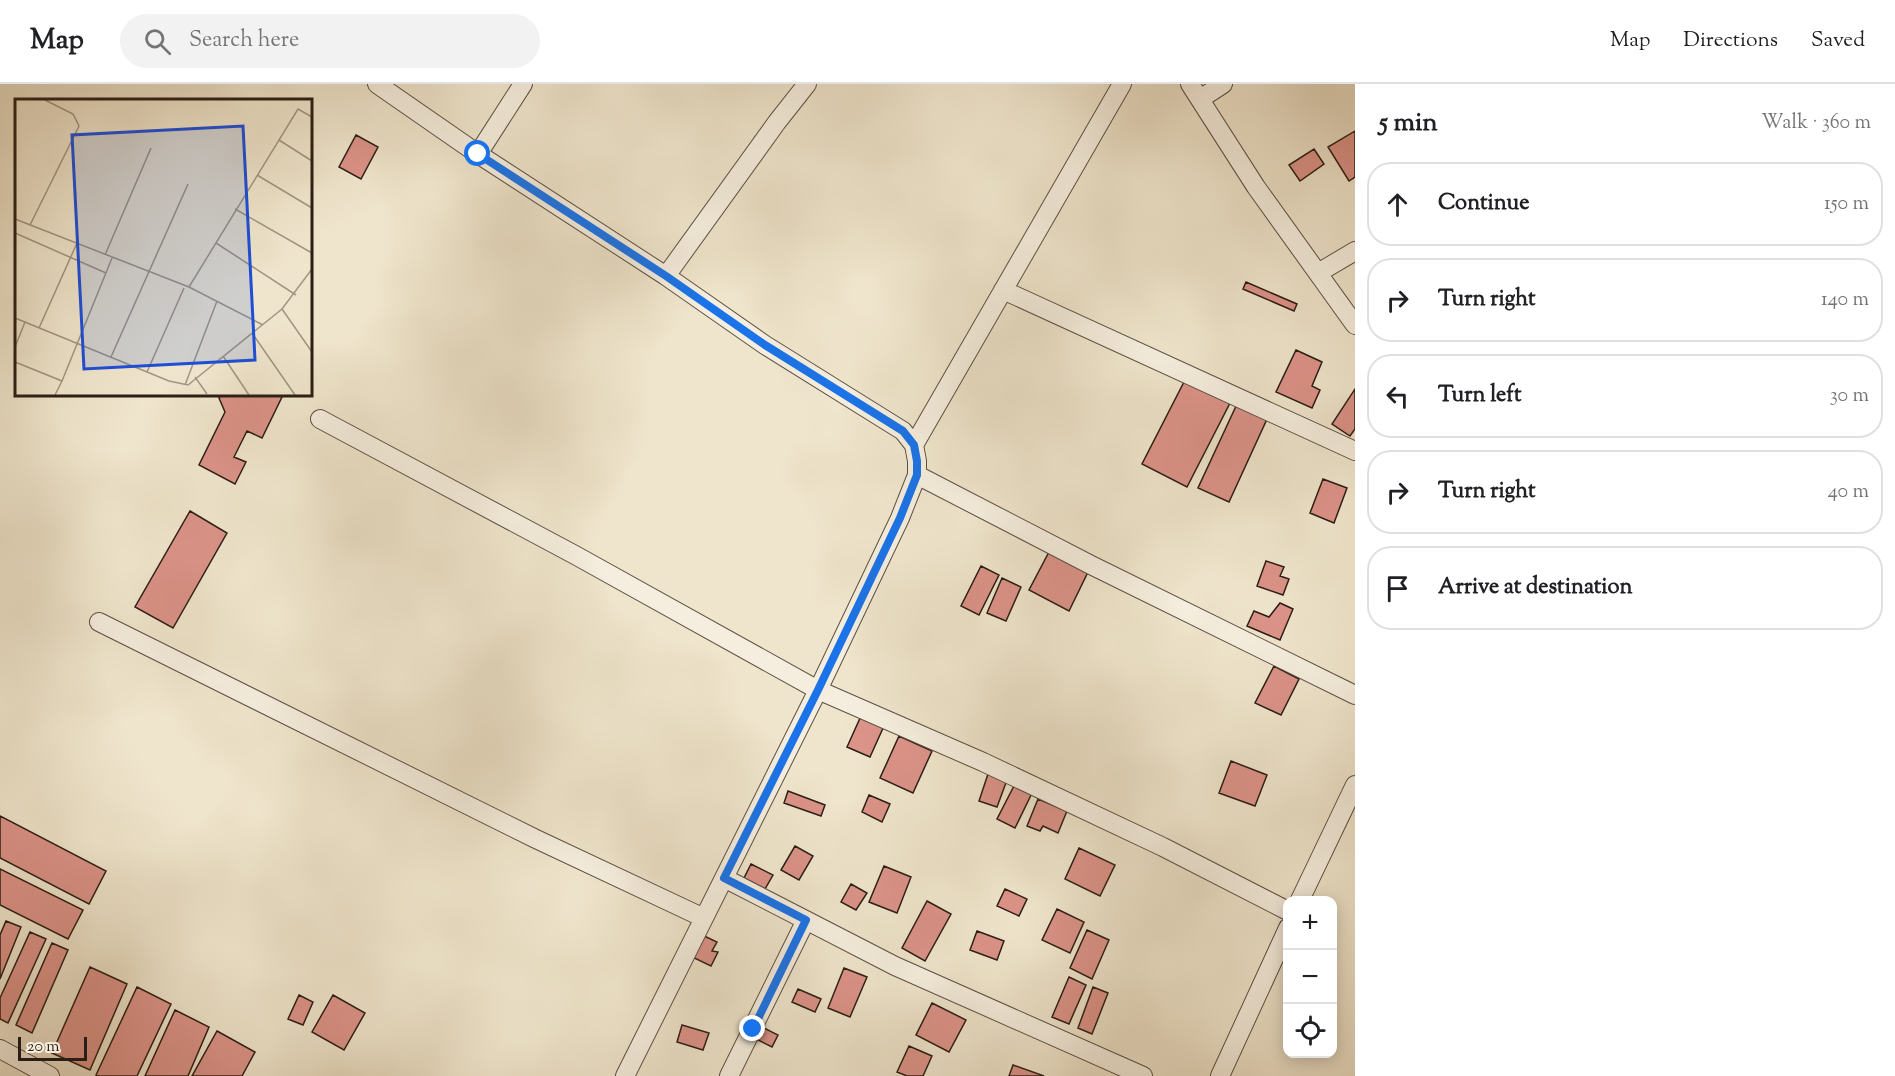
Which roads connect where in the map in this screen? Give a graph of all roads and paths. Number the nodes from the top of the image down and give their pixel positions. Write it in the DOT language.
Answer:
graph roads {
  1 [pos="377,84"];
  2 [pos="524,84"];
  3 [pos="807,84"];
  4 [pos="1122,84"];
  5 [pos="1223,84"];
  6 [pos="1195,91"];
  7 [pos="478,154"];
  8 [pos="1355,251"];
  9 [pos="1318,273"];
  10 [pos="666,276"];
  11 [pos="1003,290"];
  12 [pos="1355,326"];
  13 [pos="320,419"];
  14 [pos="914,445"];
  15 [pos="1355,451"];
  16 [pos="917,475"];
  17 [pos="99,622"];
  18 [pos="818,690"];
  19 [pos="1355,695"];
  20 [pos="1355,785"];
  21 [pos="724,878"];
  22 [pos="1302,896"];
  23 [pos="1283,909"];
  24 [pos="704,918"];
  25 [pos="806,920"];
  26 [pos="1283,937"];
  27 [pos="0,1048"];
  28 [pos="50,1076"];
  29 [pos="625,1076"];
  30 [pos="729,1076"];
  31 [pos="1143,1076"];
  32 [pos="1220,1076"];
  1 -- 7 [label="street"];
  2 -- 7 [label="street"];
  3 -- 10 [label="street"];
  4 -- 11 [label="street"];
  5 -- 6 [label="street"];
  6 -- 9 [label="street"];
  7 -- 10 [label="street"];
  8 -- 9 [label="street"];
  9 -- 12 [label="street"];
  10 -- 14 [label="street"];
  11 -- 14 [label="street"];
  11 -- 15 [label="street"];
  13 -- 18 [label="street"];
  14 -- 16 [label="street"];
  16 -- 18 [label="street"];
  16 -- 19 [label="street"];
  17 -- 24 [label="street"];
  18 -- 21 [label="street"];
  18 -- 23 [label="street"];
  20 -- 22 [label="street"];
  21 -- 24 [label="street"];
  21 -- 25 [label="street"];
  24 -- 29 [label="street"];
  25 -- 30 [label="street"];
  25 -- 31 [label="street"];
  26 -- 32 [label="street"];
  27 -- 28 [label="street"];
}
